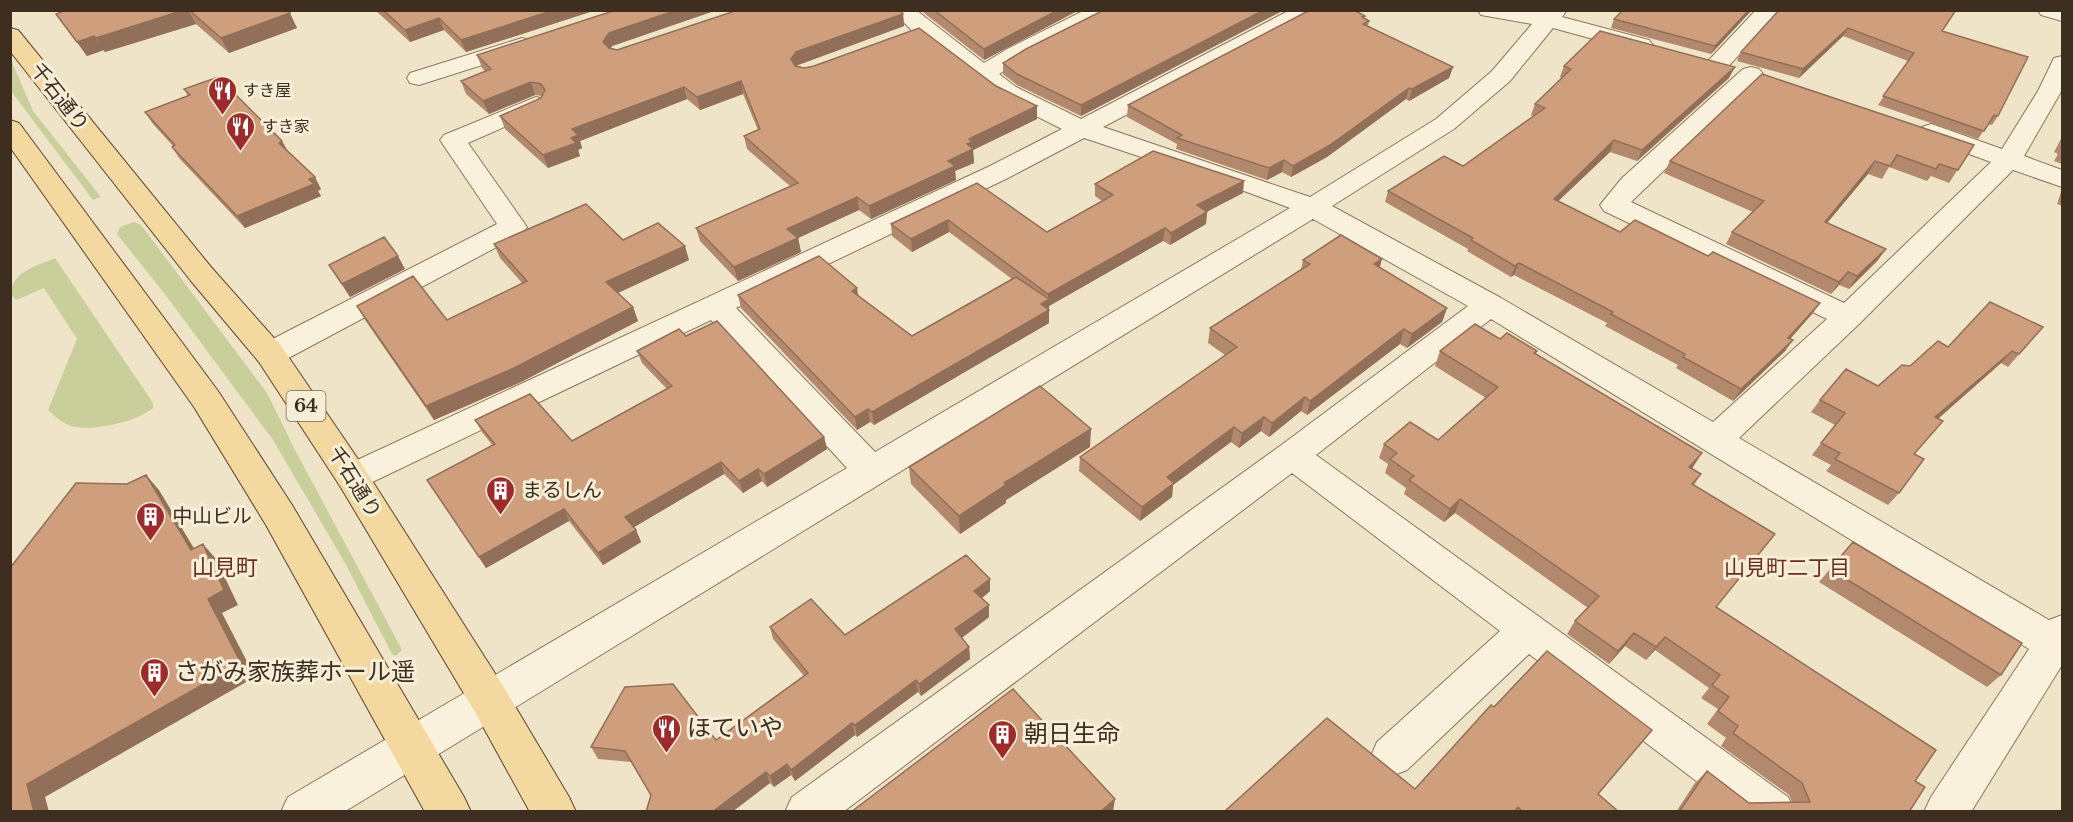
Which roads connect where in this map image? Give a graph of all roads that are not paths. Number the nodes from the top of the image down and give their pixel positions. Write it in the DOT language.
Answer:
graph roads {
  1 [pos="903,10"];
  2 [pos="1104,10"];
  3 [pos="1308,10"];
  4 [pos="1489,10"];
  5 [pos="1770,10"];
  6 [pos="2049,10"];
  7 [pos="2062,14"];
  8 [pos="1553,15"];
  9 [pos="10,35"];
  10 [pos="541,39"];
  11 [pos="1662,50"];
  12 [pos="2062,63"];
  13 [pos="983,74"];
  14 [pos="419,78"];
  15 [pos="2056,92"];
  16 [pos="536,104"];
  17 [pos="1911,126"];
  18 [pos="10,128"];
  19 [pos="1080,128"];
  20 [pos="2009,159"];
  21 [pos="2062,178"];
  22 [pos="1312,207"];
  23 [pos="715,305"];
  24 [pos="1490,305"];
  25 [pos="1848,317"];
  26 [pos="270,354"];
  27 [pos="1715,440"];
  28 [pos="1292,455"];
  29 [pos="872,470"];
  30 [pos="352,477"];
  31 [pos="1529,629"];
  32 [pos="2060,641"];
  33 [pos="489,699"];
  34 [pos="413,745"];
  35 [pos="1392,756"];
  36 [pos="303,812"];
  37 [pos="449,812"];
  38 [pos="554,812"];
  39 [pos="807,812"];
  40 [pos="1773,812"];
  41 [pos="1947,812"];
  1 -- 13 [label="street"];
  2 -- 13 [label="street"];
  3 -- 19 [label="street"];
  4 -- 8 [label="street"];
  5 -- 25 [label="street"];
  6 -- 7 [label="street"];
  8 -- 11 [label="street"];
  8 -- 22 [label="street"];
  9 -- 26 [label="main road, 千石通り / 64"];
  10 -- 14 [label="street"];
  12 -- 15 [label="street"];
  13 -- 19 [label="street"];
  15 -- 20 [label="street"];
  16 -- 26 [label="street"];
  17 -- 20 [label="street"];
  18 -- 34 [label="main road"];
  19 -- 22 [label="street"];
  19 -- 23 [label="street"];
  20 -- 21 [label="street"];
  20 -- 25 [label="street"];
  22 -- 24 [label="street"];
  22 -- 29 [label="street"];
  23 -- 29 [label="street"];
  23 -- 30 [label="street"];
  24 -- 27 [label="street"];
  24 -- 28 [label="street"];
  25 -- 27 [label="street"];
  26 -- 30 [label="main road, 千石通り / 64"];
  27 -- 32 [label="street"];
  28 -- 31 [label="street"];
  28 -- 39 [label="street"];
  29 -- 33 [label="street"];
  30 -- 33 [label="main road, 千石通り / 64"];
  31 -- 35 [label="street"];
  31 -- 40 [label="street"];
  32 -- 41 [label="street"];
  33 -- 34 [label="street"];
  33 -- 38 [label="main road, 千石通り / 64"];
  34 -- 36 [label="street"];
  34 -- 37 [label="main road"];
}
